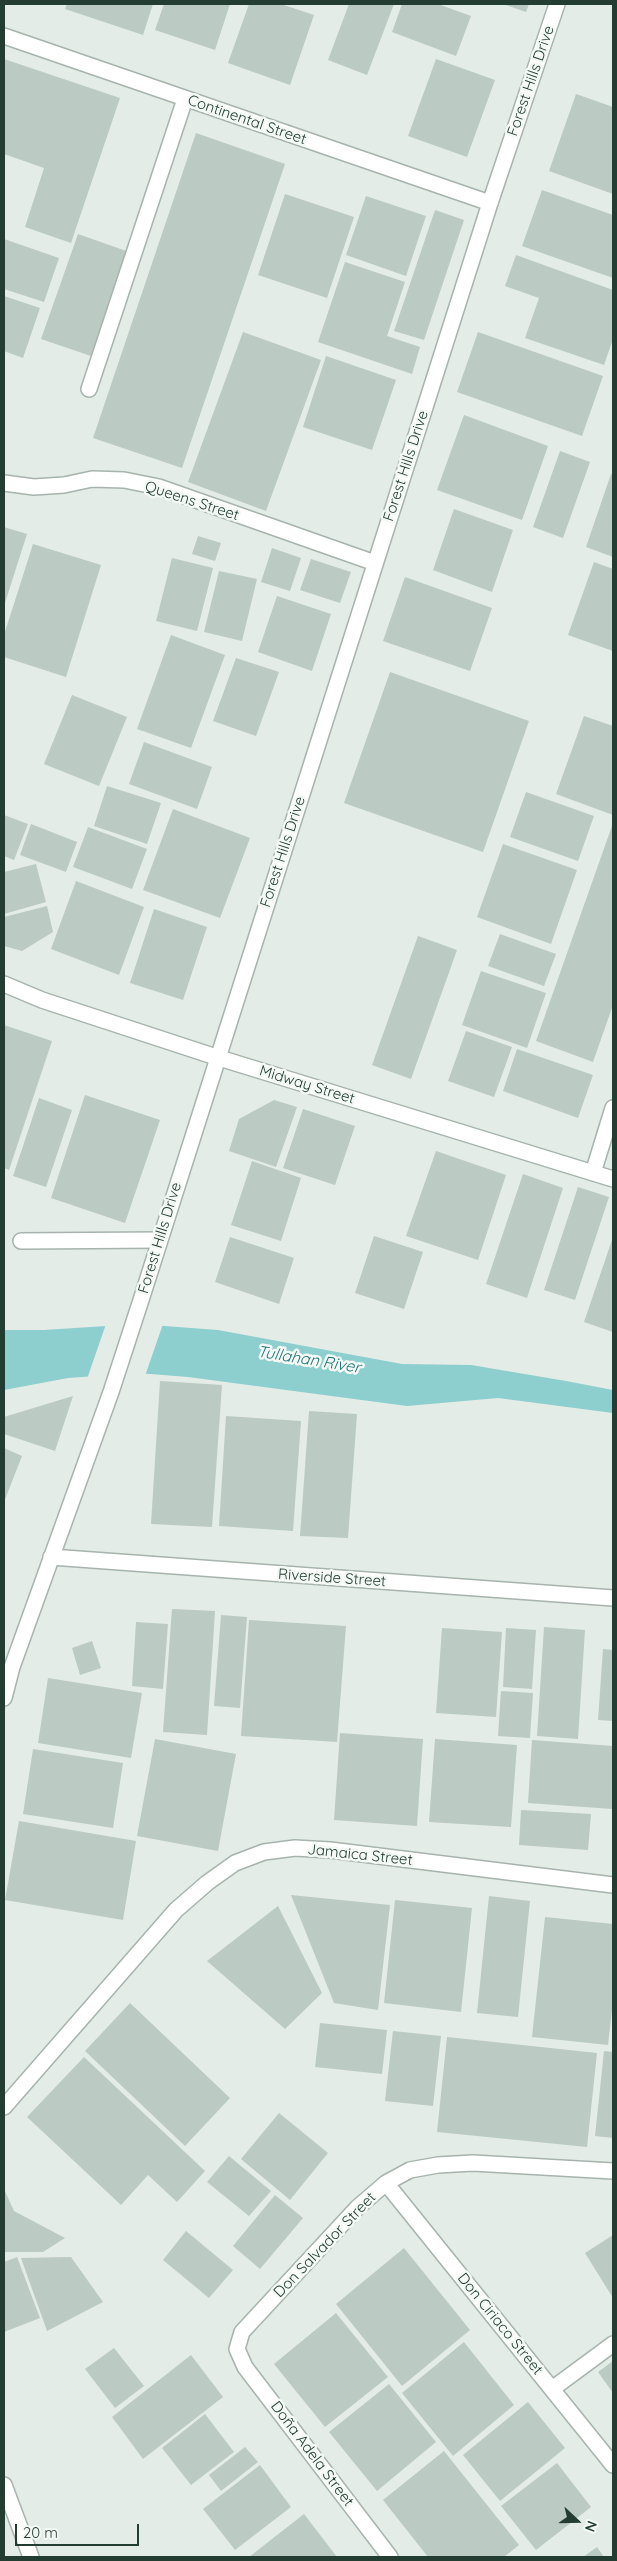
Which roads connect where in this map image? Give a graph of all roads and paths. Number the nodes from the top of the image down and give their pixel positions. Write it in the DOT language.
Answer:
graph roads {
  1 [pos="557,4"];
  2 [pos="4,36"];
  3 [pos="185,98"];
  4 [pos="490,203"];
  5 [pos="89,389"];
  6 [pos="4,483"];
  7 [pos="375,562"];
  8 [pos="4,984"];
  9 [pos="216,1057"];
  10 [pos="613,1108"];
  11 [pos="593,1173"];
  12 [pos="613,1179"];
  13 [pos="159,1240"];
  14 [pos="21,1241"];
  15 [pos="51,1557"];
  16 [pos="613,1598"];
  17 [pos="4,1698"];
  18 [pos="613,1885"];
  19 [pos="4,2108"];
  20 [pos="613,2172"];
  21 [pos="386,2183"];
  22 [pos="613,2344"];
  23 [pos="237,2349"];
  24 [pos="552,2389"];
  25 [pos="613,2465"];
  26 [pos="4,2485"];
  27 [pos="31,2557"];
  28 [pos="390,2557"];
  1 -- 4 [label="street, Forest Hills Drive"];
  2 -- 3 [label="street, Continental Street"];
  3 -- 4 [label="street, Continental Street"];
  3 -- 5 [label="street"];
  4 -- 7 [label="street, Forest Hills Drive"];
  6 -- 7 [label="street, Queens Street"];
  7 -- 9 [label="street, Forest Hills Drive"];
  8 -- 9 [label="street, Midway Street"];
  9 -- 11 [label="street, Midway Street"];
  9 -- 13 [label="street, Forest Hills Drive"];
  10 -- 11 [label="street"];
  11 -- 12 [label="street, Midway Street"];
  13 -- 14 [label="street"];
  13 -- 15 [label="street, Forest Hills Drive"];
  15 -- 16 [label="street, Riverside Street"];
  15 -- 17 [label="street, Forest Hills Drive"];
  18 -- 19 [label="street, Jamaica Street"];
  20 -- 21 [label="street, Don Salvador Street"];
  21 -- 23 [label="street, Don Salvador Street"];
  21 -- 24 [label="street, Don Ciriaco Street"];
  22 -- 24 [label="street"];
  23 -- 28 [label="street, Doña Adela Street"];
  24 -- 25 [label="street, Don Ciriaco Street"];
  26 -- 27 [label="street"];
}
